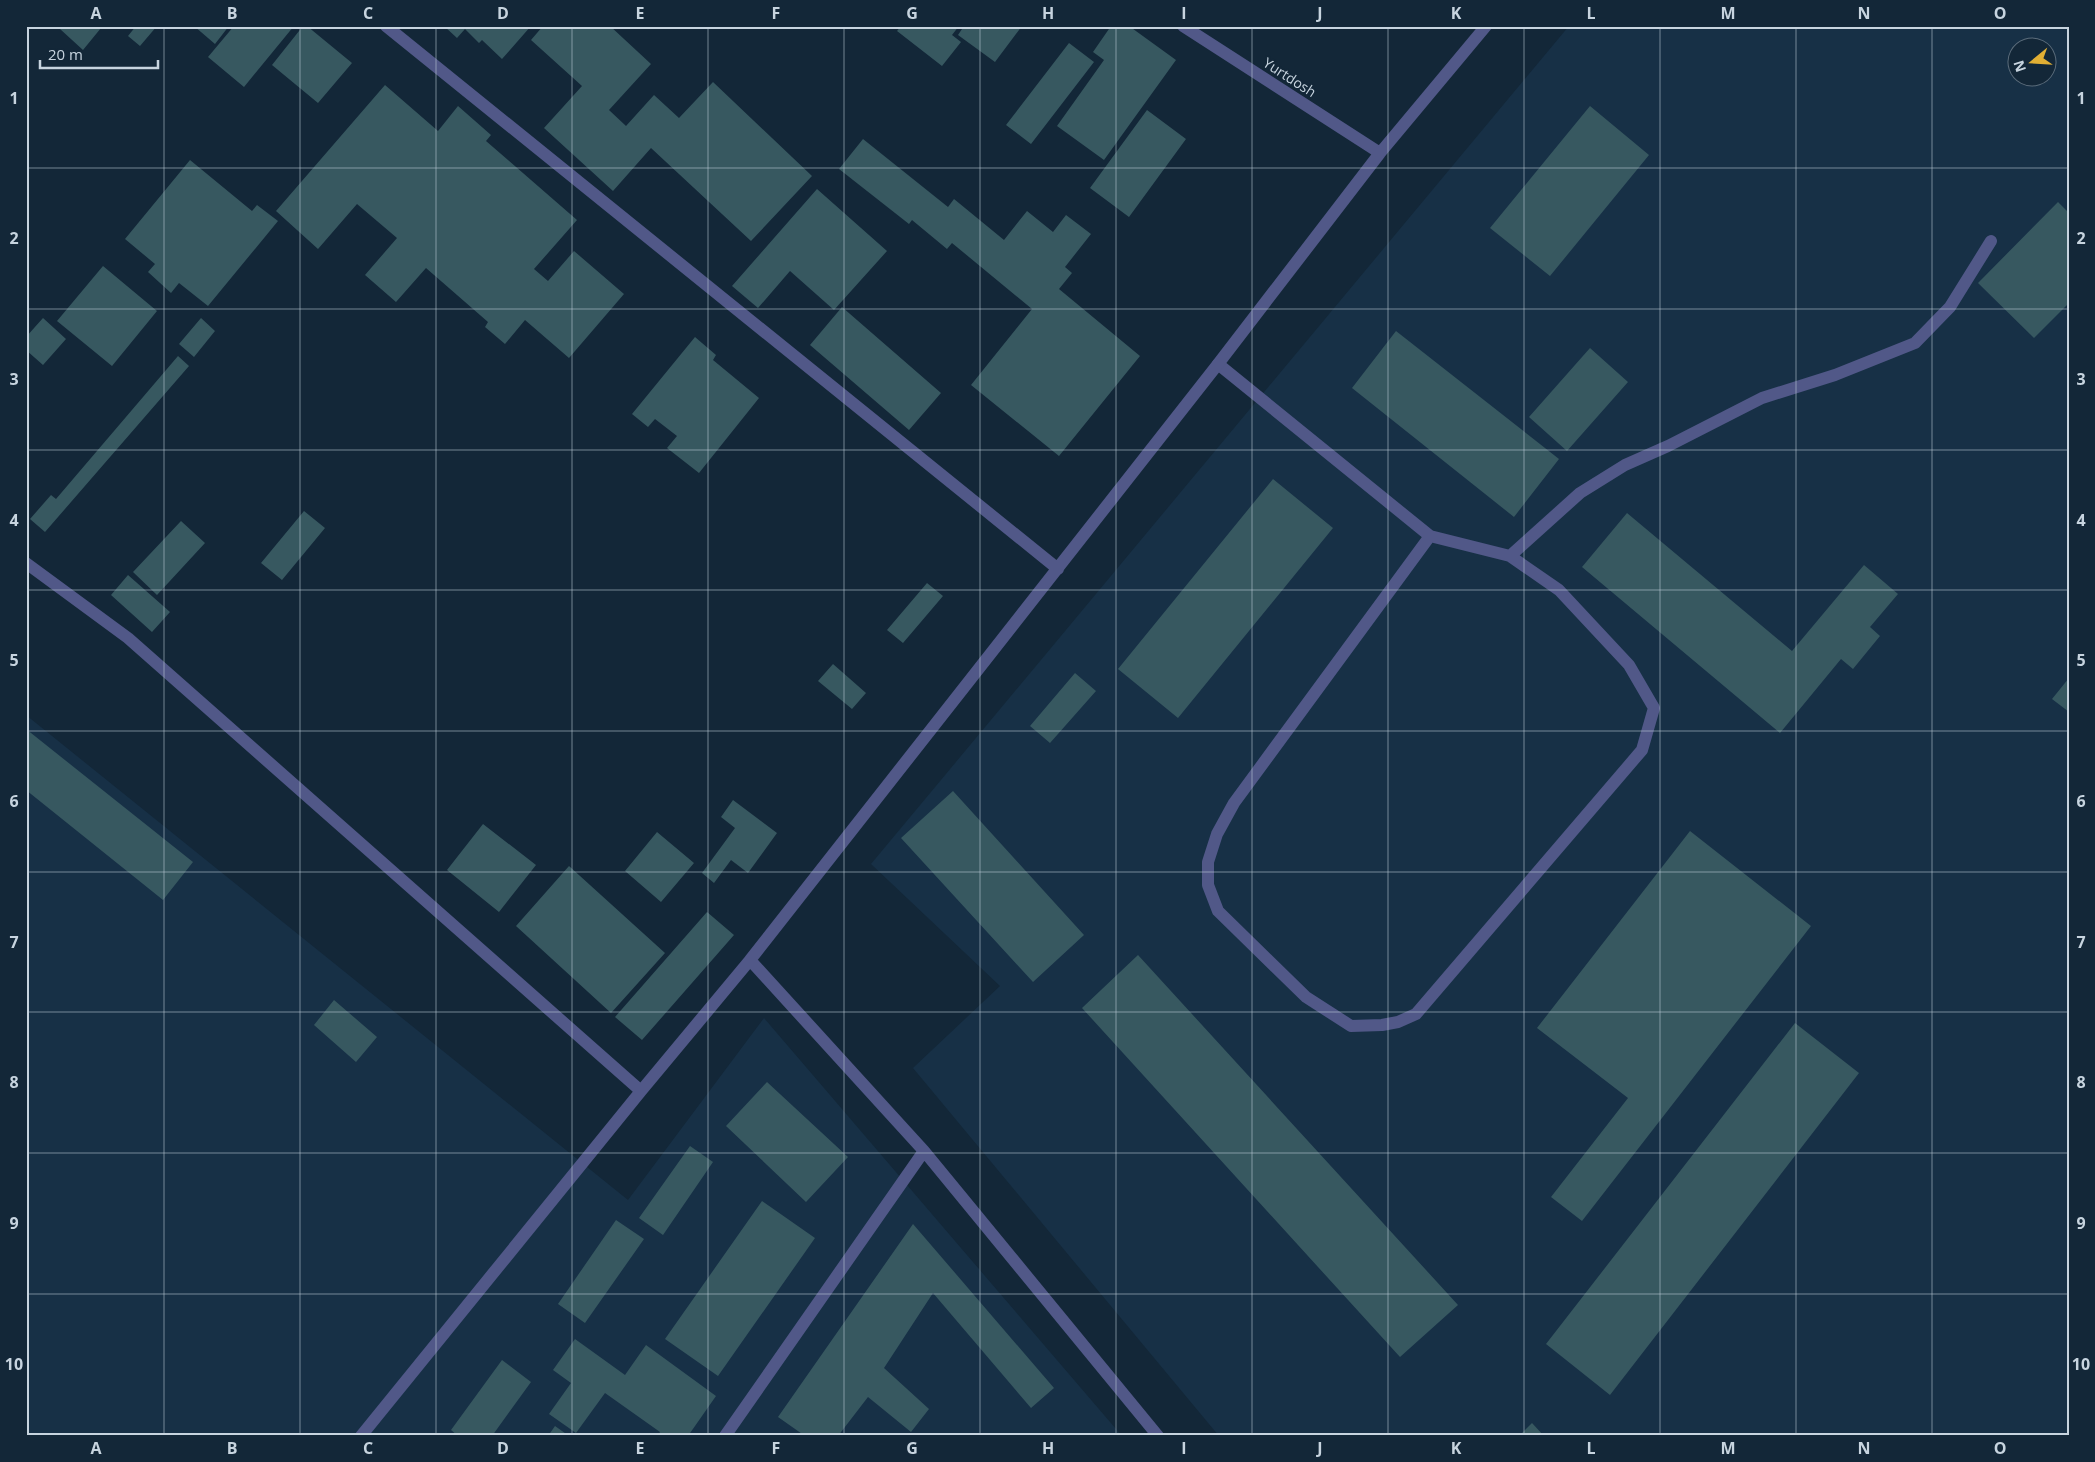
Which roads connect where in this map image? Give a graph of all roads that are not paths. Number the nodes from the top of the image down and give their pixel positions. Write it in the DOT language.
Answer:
graph roads {
  1 [pos="386,26"];
  2 [pos="1183,26"];
  3 [pos="1486,26"];
  4 [pos="1380,153"];
  5 [pos="1991,241"];
  6 [pos="1218,364"];
  7 [pos="1430,536"];
  8 [pos="1510,556"];
  9 [pos="26,563"];
  10 [pos="1058,569"];
  11 [pos="750,960"];
  12 [pos="641,1091"];
  13 [pos="924,1151"];
  14 [pos="362,1436"];
  15 [pos="724,1436"];
  16 [pos="1158,1436"];
  1 -- 10 [label="street"];
  2 -- 4 [label="street, Yurtdosh"];
  3 -- 4 [label="street"];
  4 -- 6 [label="street"];
  5 -- 8 [label="street"];
  6 -- 7 [label="street"];
  6 -- 10 [label="street"];
  7 -- 8 [label="street"];
  7 -- 8 [label="street"];
  9 -- 12 [label="street"];
  10 -- 11 [label="street"];
  11 -- 12 [label="street"];
  11 -- 13 [label="street"];
  12 -- 14 [label="street"];
  13 -- 15 [label="street"];
  13 -- 16 [label="street"];
}
